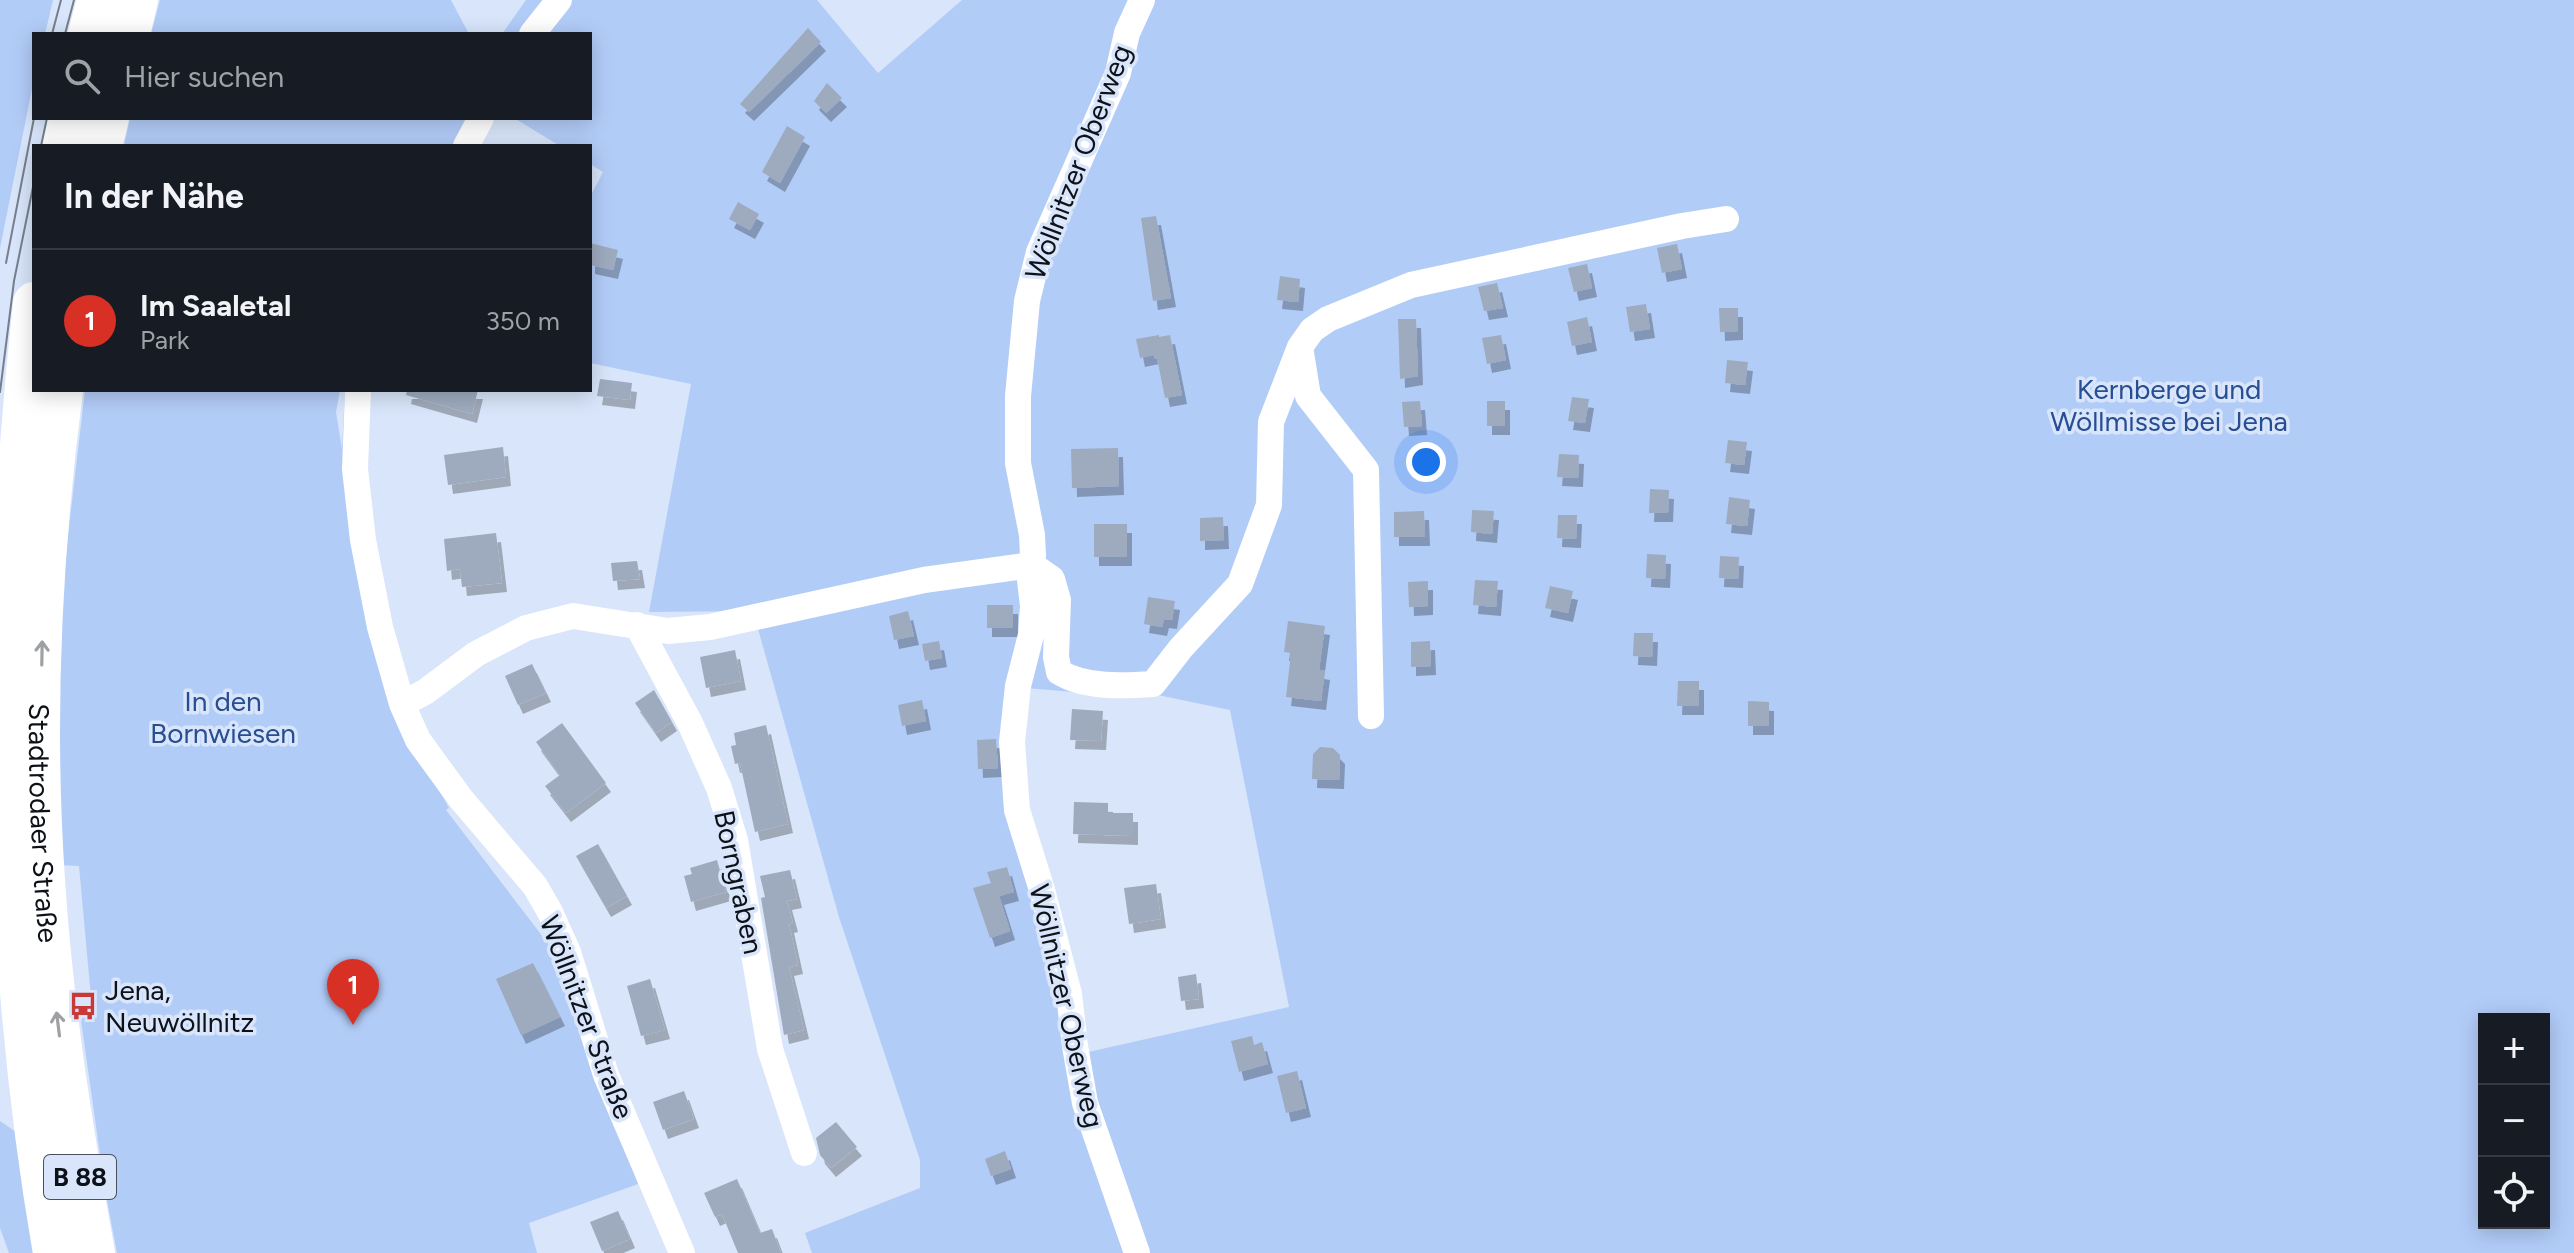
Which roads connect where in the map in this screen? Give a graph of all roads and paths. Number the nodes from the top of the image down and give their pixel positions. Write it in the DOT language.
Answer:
graph roads {
  1 [pos="98,0"];
  2 [pos="137,0"];
  3 [pos="559,0"];
  4 [pos="1142,0"];
  5 [pos="90,32"];
  6 [pos="129,32"];
  7 [pos="534,32"];
  8 [pos="68,120"];
  9 [pos="108,120"];
  10 [pos="480,120"];
  11 [pos="63,144"];
  12 [pos="102,144"];
  13 [pos="467,144"];
  14 [pos="1726,219"];
  15 [pos="32,318"];
  16 [pos="1300,347"];
  17 [pos="62,392"];
  18 [pos="358,392"];
  19 [pos="1032,565"];
  20 [pos="637,625"];
  21 [pos="402,704"];
  22 [pos="1371,716"];
  23 [pos="804,1153"];
  24 [pos="54,1253"];
  25 [pos="94,1253"];
  26 [pos="682,1253"];
  27 [pos="1137,1253"];
  1 -- 5 [label="main road"];
  2 -- 6 [label="main road"];
  3 -- 7 [label="street"];
  4 -- 19 [label="street, Wöllnitzer Oberweg"];
  8 -- 11 [label="main road"];
  9 -- 12 [label="main road"];
  10 -- 13 [label="street"];
  14 -- 16 [label="street"];
  15 -- 24 [label="main road, Stadtrodaer Straße / B 88"];
  16 -- 19 [label="street"];
  16 -- 22 [label="street"];
  25 -- 17 [label="main road, Stadtrodaer Straße / B 88, one-way"];
  18 -- 21 [label="street, Wöllnitzer Straße"];
  19 -- 20 [label="street"];
  19 -- 27 [label="street, Wöllnitzer Oberweg"];
  20 -- 21 [label="street"];
  20 -- 23 [label="street, Borngraben"];
  21 -- 26 [label="street, Wöllnitzer Straße"];
}
